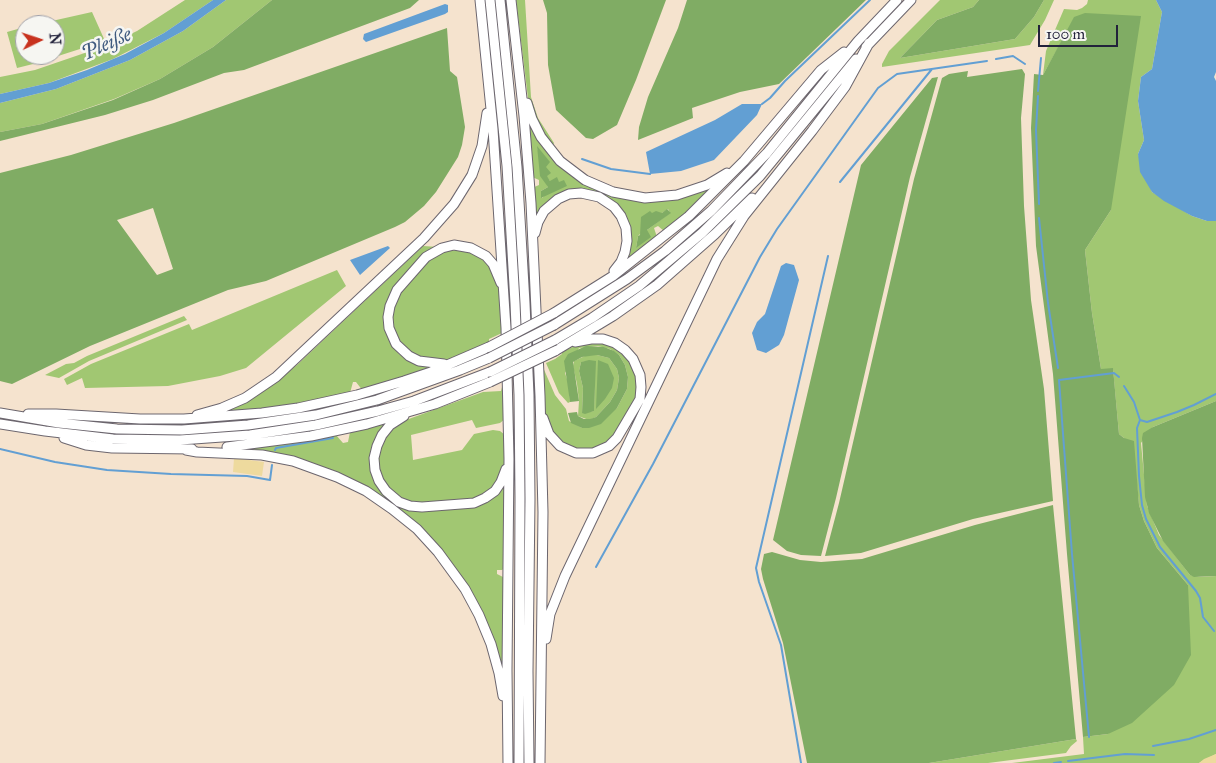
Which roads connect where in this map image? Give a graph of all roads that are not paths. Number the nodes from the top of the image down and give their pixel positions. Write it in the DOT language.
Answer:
graph roads {
  1 [pos="480,0"];
  2 [pos="490,0"];
  3 [pos="500,0"];
  4 [pos="511,0"];
  5 [pos="897,0"];
  6 [pos="911,0"];
  7 [pos="858,41"];
  8 [pos="870,43"];
  9 [pos="488,73"];
  10 [pos="520,74"];
  11 [pos="762,140"];
  12 [pos="776,175"];
  13 [pos="534,251"];
  14 [pos="602,284"];
  15 [pos="504,294"];
  16 [pos="566,345"];
  17 [pos="449,364"];
  18 [pos="540,396"];
  19 [pos="411,412"];
  20 [pos="5,414"];
  21 [pos="184,419"];
  22 [pos="0,424"];
  23 [pos="45,432"];
  24 [pos="186,450"];
  25 [pos="509,459"];
  26 [pos="540,693"];
  27 [pos="508,759"];
  28 [pos="519,763"];
  29 [pos="529,763"];
  30 [pos="540,763"];
  1 -- 9 [label="highway"];
  2 -- 28 [label="highway"];
  3 -- 29 [label="highway"];
  4 -- 10 [label="highway"];
  5 -- 7 [label="highway"];
  6 -- 8 [label="highway"];
  7 -- 11 [label="highway"];
  7 -- 20 [label="highway, bridge"];
  8 -- 12 [label="highway"];
  8 -- 23 [label="highway, bridge"];
  9 -- 15 [label="highway"];
  9 -- 21 [label="highway"];
  10 -- 11 [label="highway"];
  10 -- 13 [label="highway"];
  11 -- 14 [label="highway"];
  12 -- 16 [label="highway"];
  12 -- 26 [label="highway"];
  13 -- 14 [label="highway"];
  13 -- 18 [label="highway"];
  14 -- 17 [label="highway, bridge"];
  15 -- 17 [label="highway"];
  15 -- 25 [label="highway"];
  16 -- 18 [label="highway"];
  16 -- 19 [label="highway, bridge"];
  17 -- 21 [label="highway"];
  18 -- 26 [label="highway"];
  19 -- 24 [label="highway"];
  19 -- 25 [label="highway"];
  20 -- 21 [label="highway"];
  22 -- 23 [label="highway"];
  23 -- 24 [label="highway"];
  24 -- 27 [label="highway"];
  25 -- 27 [label="highway"];
  26 -- 30 [label="highway"];
}
